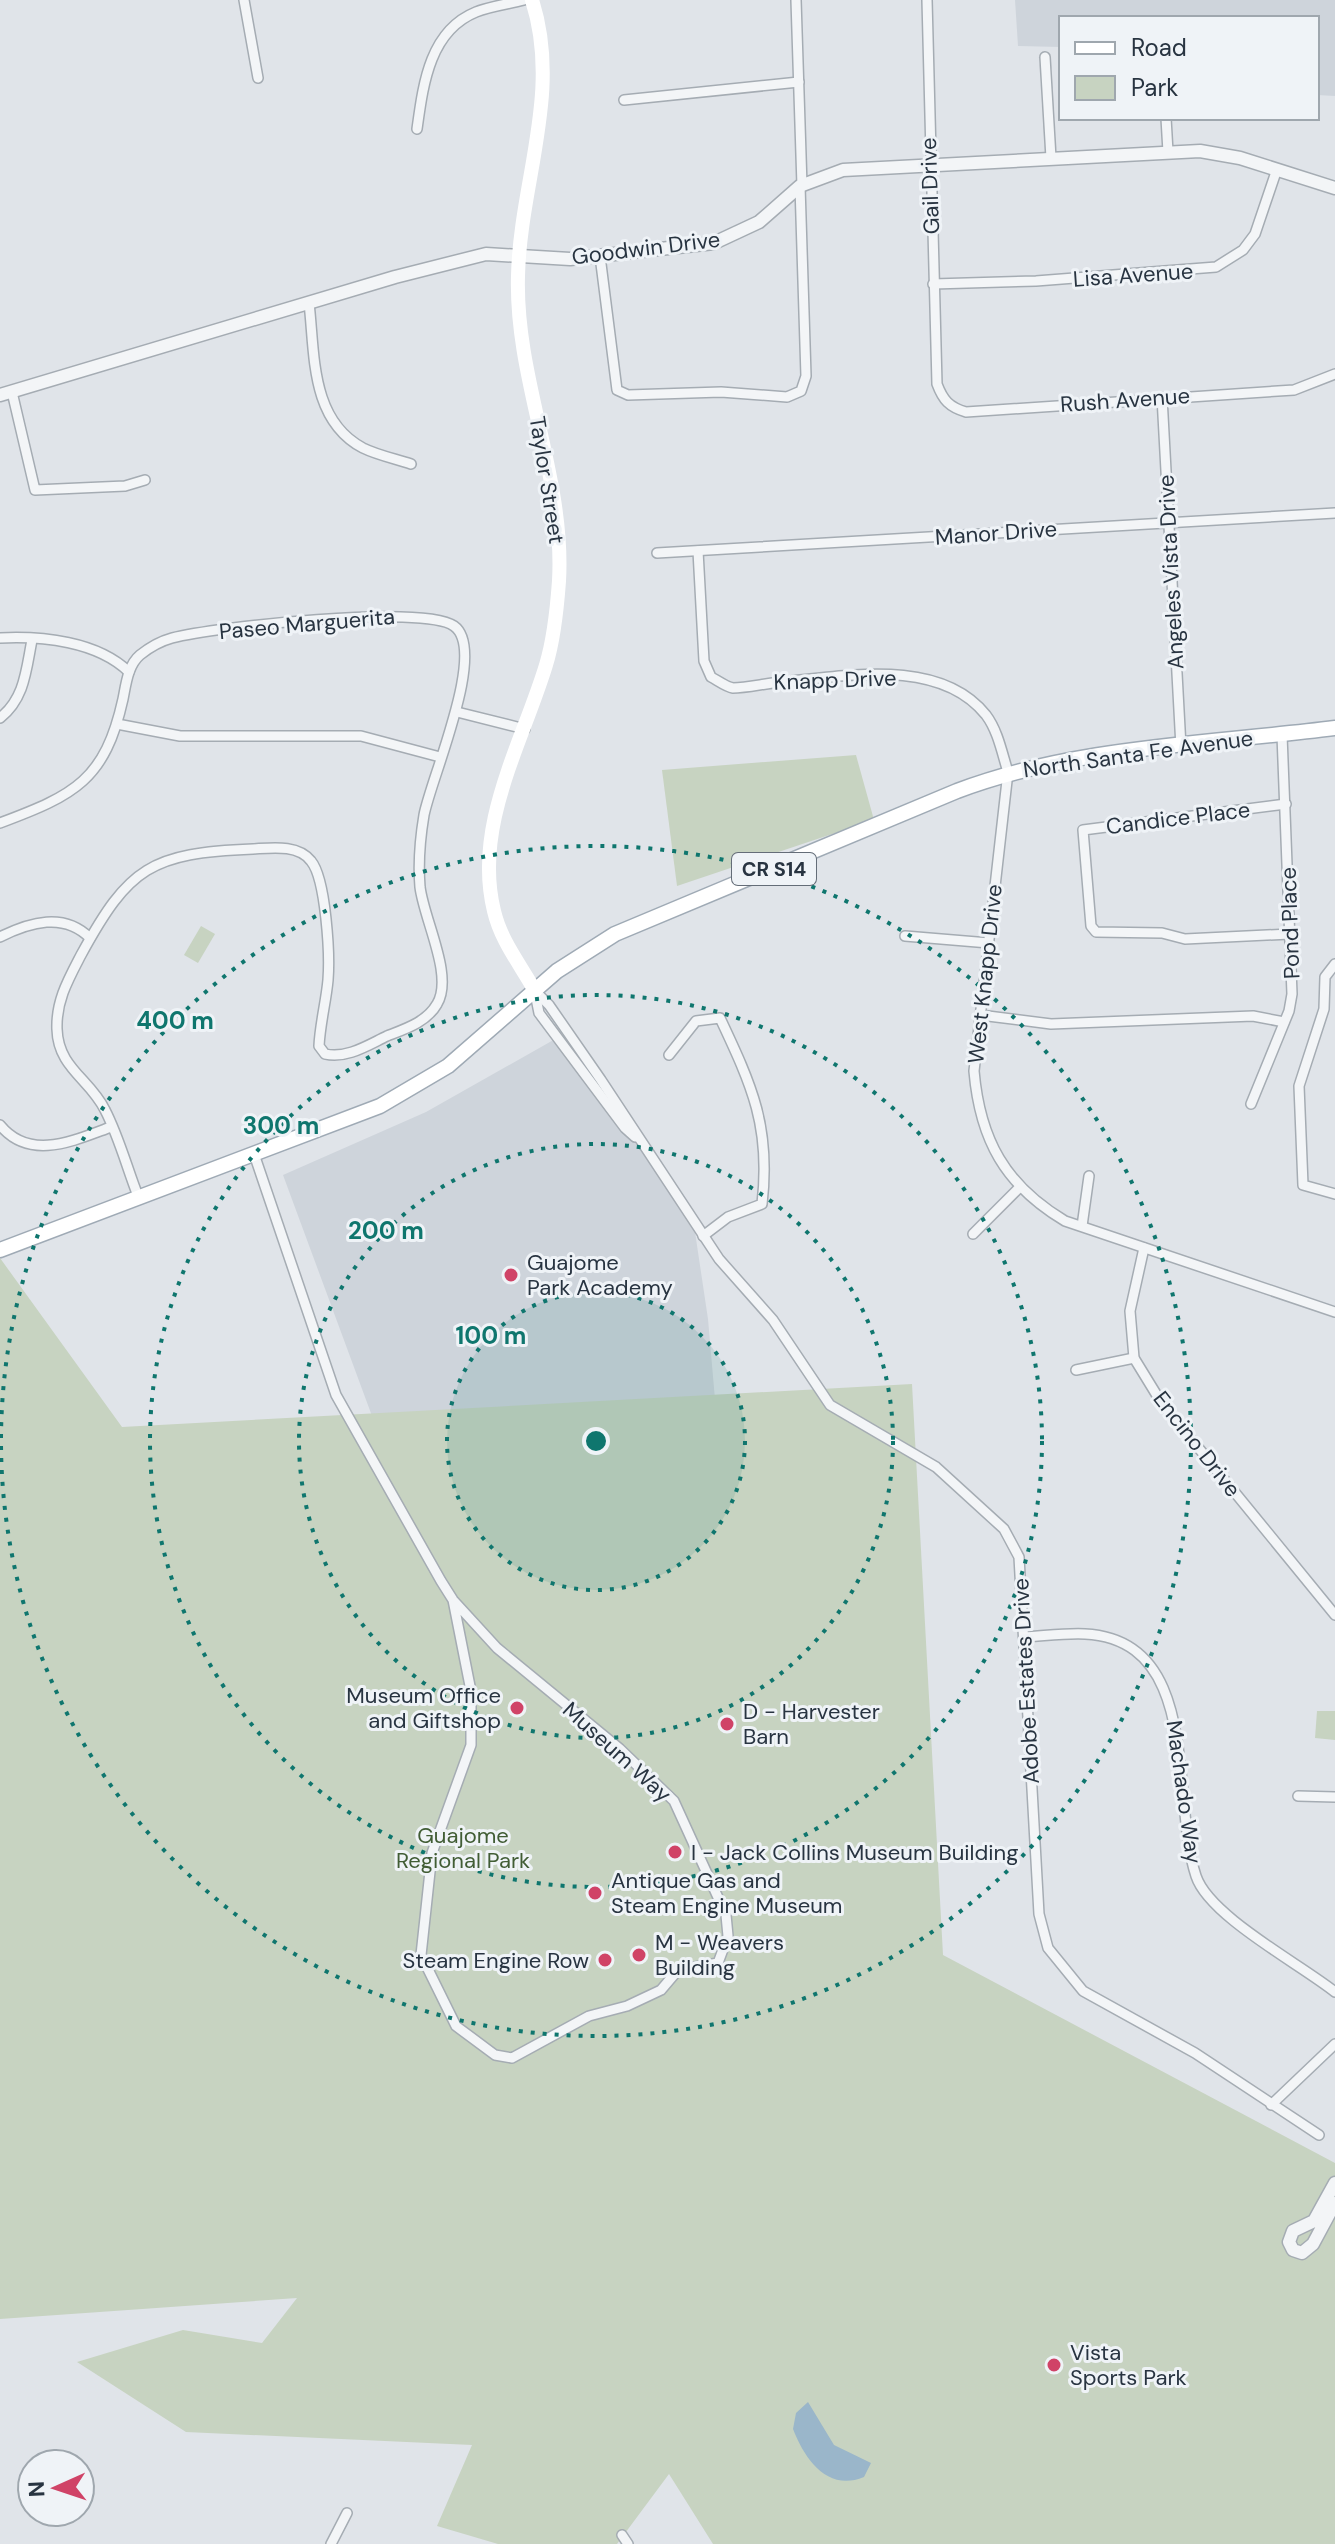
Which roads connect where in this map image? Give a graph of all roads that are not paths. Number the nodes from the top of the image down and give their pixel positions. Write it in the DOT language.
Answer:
graph roads {
  1 [pos="244,0"];
  2 [pos="524,0"];
  3 [pos="532,0"];
  4 [pos="796,0"];
  5 [pos="927,0"];
  6 [pos="1045,57"];
  7 [pos="258,78"];
  8 [pos="799,82"];
  9 [pos="624,100"];
  10 [pos="1166,120"];
  11 [pos="417,129"];
  12 [pos="1168,152"];
  13 [pos="1051,158"];
  14 [pos="929,165"];
  15 [pos="1276,172"];
  16 [pos="801,186"];
  17 [pos="1335,188"];
  18 [pos="519,255"];
  19 [pos="600,256"];
  20 [pos="933,284"];
  21 [pos="309,303"];
  22 [pos="936,373"];
  23 [pos="1335,374"];
  24 [pos="6,394"];
  25 [pos="1162,397"];
  26 [pos="411,464"];
  27 [pos="145,480"];
  28 [pos="1335,513"];
  29 [pos="1169,522"];
  30 [pos="698,551"];
  31 [pos="657,553"];
  32 [pos="0,638"];
  33 [pos="32,640"];
  34 [pos="129,672"];
  35 [pos="457,712"];
  36 [pos="0,718"];
  37 [pos="117,724"];
  38 [pos="1335,728"];
  39 [pos="525,729"];
  40 [pos="1282,735"];
  41 [pos="1181,747"];
  42 [pos="440,757"];
  43 [pos="1008,772"];
  44 [pos="1286,804"];
  45 [pos="0,823"];
  46 [pos="1290,934"];
  47 [pos="905,936"];
  48 [pos="0,937"];
  49 [pos="90,938"];
  50 [pos="989,943"];
  51 [pos="1335,964"];
  52 [pos="535,991"];
  53 [pos="980,1015"];
  54 [pos="1284,1022"];
  55 [pos="669,1055"];
  56 [pos="1251,1104"];
  57 [pos="0,1125"];
  58 [pos="111,1127"];
  59 [pos="254,1154"];
  60 [pos="1089,1176"];
  61 [pos="1020,1187"];
  62 [pos="1335,1194"];
  63 [pos="138,1196"];
  64 [pos="1082,1226"];
  65 [pos="973,1234"];
  66 [pos="703,1236"];
  67 [pos="1144,1248"];
  68 [pos="0,1250"];
  69 [pos="1335,1312"];
  70 [pos="1134,1358"];
  71 [pos="1076,1370"];
  72 [pos="453,1600"];
  73 [pos="1335,1615"];
  74 [pos="1024,1637"];
  75 [pos="1298,1796"];
  76 [pos="1335,1797"];
  77 [pos="1335,1992"];
  78 [pos="1335,2044"];
  79 [pos="1271,2105"];
  80 [pos="1319,2135"];
  81 [pos="1335,2183"];
  82 [pos="1335,2203"];
  83 [pos="347,2513"];
  84 [pos="331,2544"];
  1 -- 7 [label="street"];
  2 -- 11 [label="street"];
  3 -- 18 [label="main road, Taylor Street"];
  4 -- 8 [label="street"];
  5 -- 14 [label="street, Gail Drive"];
  6 -- 13 [label="street"];
  8 -- 9 [label="street"];
  8 -- 16 [label="street"];
  10 -- 12 [label="street"];
  12 -- 13 [label="street, Goodwin Drive"];
  12 -- 15 [label="street, Goodwin Drive"];
  13 -- 14 [label="street, Goodwin Drive"];
  14 -- 16 [label="street, Goodwin Drive"];
  14 -- 20 [label="street, Gail Drive"];
  15 -- 17 [label="street, Goodwin Drive"];
  15 -- 20 [label="street, Lisa Avenue"];
  16 -- 19 [label="street, Goodwin Drive"];
  16 -- 19 [label="street"];
  18 -- 19 [label="street, Goodwin Drive"];
  18 -- 21 [label="street, Goodwin Drive"];
  18 -- 39 [label="main road, Taylor Street"];
  20 -- 22 [label="street, Gail Drive"];
  21 -- 24 [label="street, Goodwin Drive"];
  21 -- 26 [label="street"];
  22 -- 25 [label="street, Rush Avenue"];
  23 -- 25 [label="street, Rush Avenue"];
  24 -- 27 [label="street"];
  25 -- 29 [label="street, Angeles Vista Drive"];
  28 -- 29 [label="street, Manor Drive"];
  29 -- 30 [label="street, Manor Drive"];
  29 -- 41 [label="street, Angeles Vista Drive"];
  30 -- 31 [label="street, Manor Drive"];
  30 -- 43 [label="street, Knapp Drive"];
  32 -- 33 [label="street"];
  33 -- 34 [label="street"];
  33 -- 36 [label="street"];
  34 -- 35 [label="street, Paseo Marguerita"];
  34 -- 37 [label="street"];
  35 -- 39 [label="street"];
  35 -- 42 [label="street, Paseo Marguerita"];
  37 -- 42 [label="street"];
  37 -- 45 [label="street"];
  38 -- 40 [label="main road, North Santa Fe Avenue / CR S14"];
  39 -- 52 [label="main road, Taylor Street"];
  40 -- 41 [label="main road, North Santa Fe Avenue / CR S14"];
  40 -- 44 [label="street, Pond Place"];
  41 -- 43 [label="main road, North Santa Fe Avenue / CR S14"];
  42 -- 49 [label="street, Paseo Marguerita"];
  43 -- 50 [label="street, West Knapp Drive"];
  43 -- 52 [label="main road, North Santa Fe Avenue / CR S14"];
  44 -- 46 [label="street, Pond Place"];
  44 -- 46 [label="street, Candice Place"];
  46 -- 54 [label="street, Pond Place"];
  47 -- 50 [label="street"];
  48 -- 49 [label="street"];
  49 -- 58 [label="street, Paseo Marguerita"];
  50 -- 53 [label="street, West Knapp Drive"];
  51 -- 62 [label="street"];
  52 -- 59 [label="main road, North Santa Fe Avenue / CR S14"];
  52 -- 66 [label="street, Adobe Estates Drive"];
  53 -- 54 [label="street"];
  53 -- 61 [label="street, West Knapp Drive"];
  54 -- 56 [label="street, Pond Place"];
  55 -- 66 [label="street"];
  57 -- 58 [label="street"];
  58 -- 63 [label="street, Paseo Marguerita"];
  59 -- 63 [label="main road, North Santa Fe Avenue / CR S14"];
  59 -- 72 [label="street, Museum Way"];
  60 -- 64 [label="street"];
  61 -- 64 [label="street, West Knapp Drive"];
  61 -- 65 [label="street"];
  63 -- 68 [label="main road, North Santa Fe Avenue / CR S14"];
  64 -- 67 [label="street, West Knapp Drive"];
  66 -- 74 [label="street, Adobe Estates Drive"];
  67 -- 69 [label="street, West Knapp Drive"];
  67 -- 70 [label="street, Encino Drive"];
  70 -- 71 [label="street"];
  70 -- 73 [label="street, Encino Drive"];
  72 -- 72 [label="street, Museum Way"];
  74 -- 77 [label="street, Machado Way"];
  74 -- 79 [label="street, Adobe Estates Drive"];
  75 -- 76 [label="street"];
  78 -- 79 [label="street"];
  79 -- 80 [label="street, Adobe Estates Drive"];
  81 -- 82 [label="street"];
  83 -- 84 [label="street"];
}
